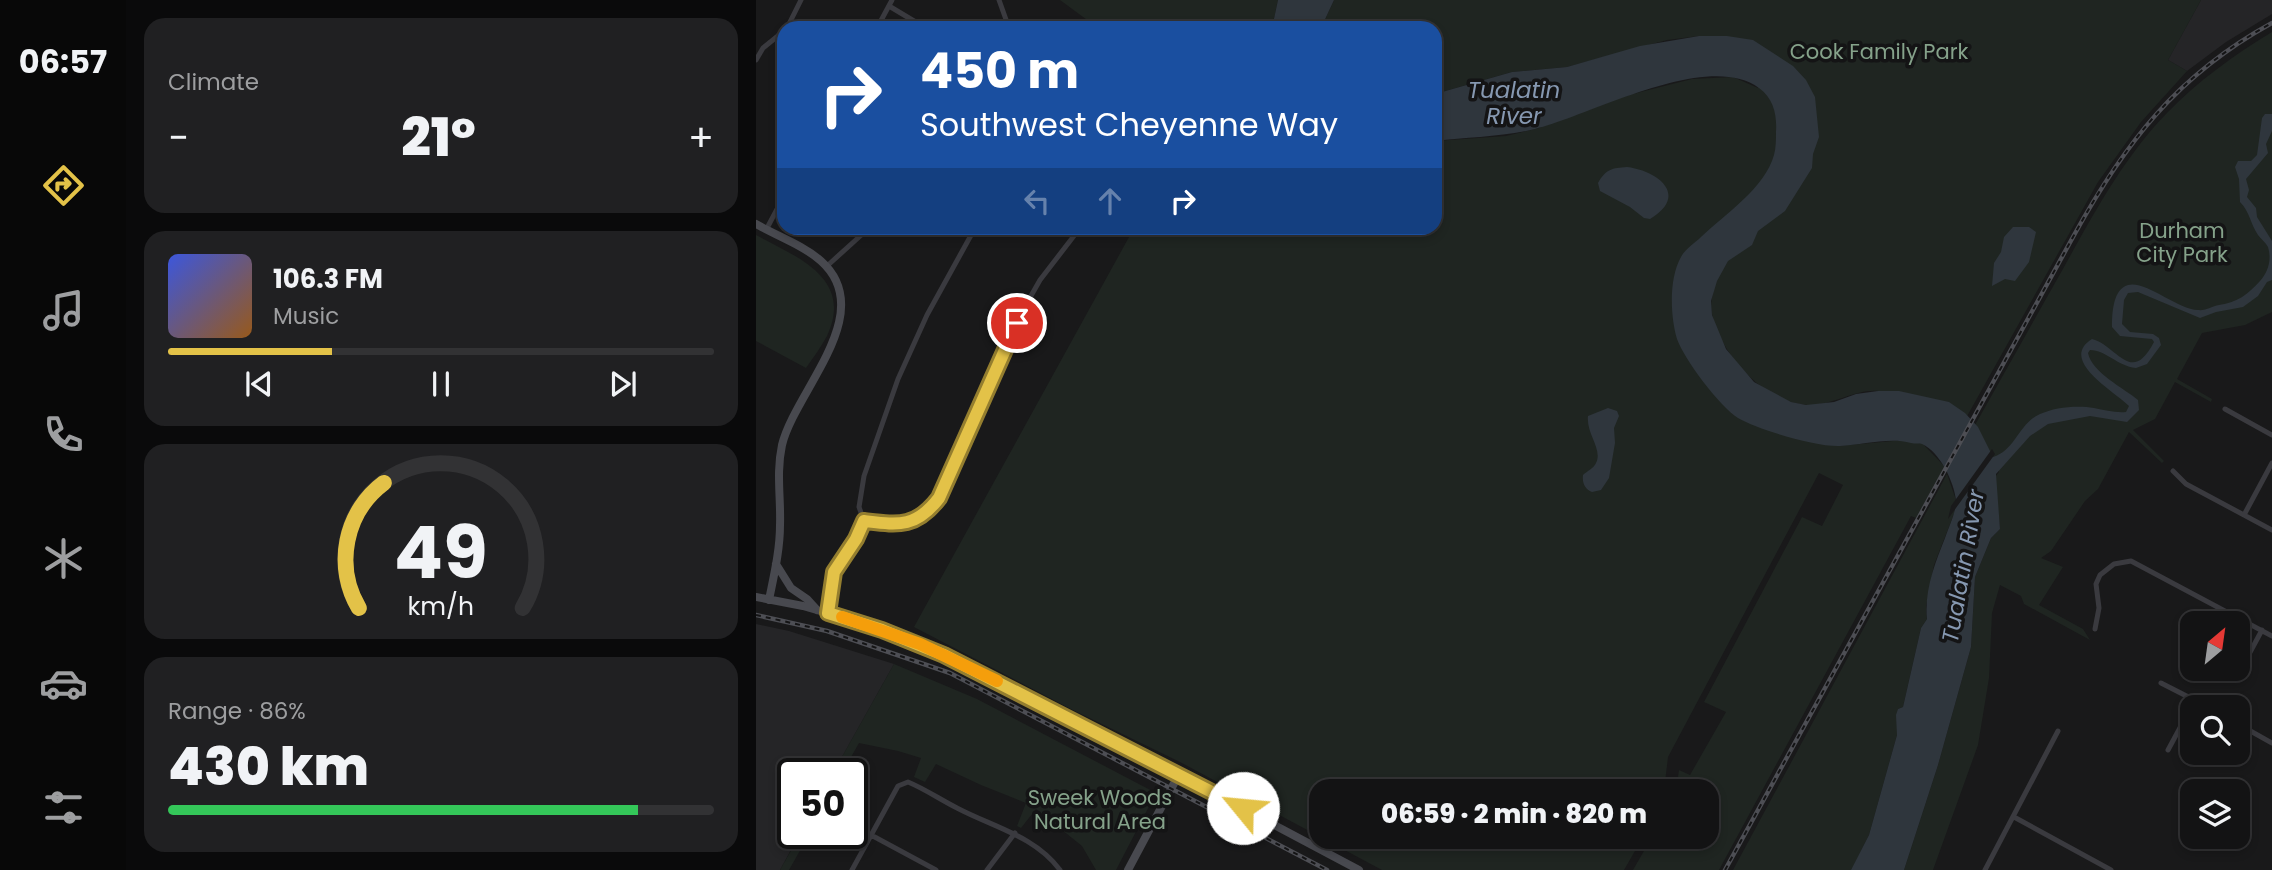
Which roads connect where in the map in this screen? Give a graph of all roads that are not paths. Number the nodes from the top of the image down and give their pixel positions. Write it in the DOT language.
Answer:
graph roads {
  1 [pos="801,0"];
  2 [pos="999,0"];
  3 [pos="890,3"];
  4 [pos="789,21"];
  5 [pos="881,21"];
  6 [pos="914,21"];
  7 [pos="1006,21"];
  8 [pos="777,36"];
  9 [pos="756,60"];
  10 [pos="777,209"];
  11 [pos="756,224"];
  12 [pos="766,230"];
  13 [pos="861,235"];
  14 [pos="971,235"];
  15 [pos="1075,235"];
  16 [pos="827,267"];
  17 [pos="2225,409"];
  18 [pos="2272,435"];
  19 [pos="2272,463"];
  20 [pos="2172,471"];
  21 [pos="2244,515"];
  22 [pos="864,521"];
  23 [pos="2272,530"];
  24 [pos="776,564"];
  25 [pos="756,597"];
  26 [pos="769,600"];
  27 [pos="817,610"];
  28 [pos="828,613"];
  29 [pos="2095,629"];
  30 [pos="2262,630"];
  31 [pos="2272,636"];
  32 [pos="2250,652"];
  33 [pos="2161,683"];
  34 [pos="2185,695"];
  35 [pos="2180,728"];
  36 [pos="2058,731"];
  37 [pos="2250,731"];
  38 [pos="2272,743"];
  39 [pos="2168,750"];
  40 [pos="1179,774"];
  41 [pos="2014,817"];
  42 [pos="1015,833"];
  43 [pos="871,835"];
  44 [pos="852,870"];
  45 [pos="936,870"];
  46 [pos="987,870"];
  47 [pos="1060,870"];
  48 [pos="1128,870"];
  49 [pos="1359,870"];
  50 [pos="1985,870"];
  51 [pos="2111,870"];
  1 -- 4 [label="street"];
  2 -- 7 [label="street"];
  3 -- 5 [label="street"];
  3 -- 6 [label="street"];
  8 -- 9 [label="street"];
  10 -- 12 [label="street"];
  11 -- 12 [label="main road"];
  12 -- 16 [label="main road"];
  13 -- 16 [label="street"];
  14 -- 22 [label="street"];
  15 -- 22 [label="street"];
  16 -- 24 [label="main road"];
  17 -- 18 [label="street"];
  19 -- 21 [label="street"];
  20 -- 21 [label="street"];
  21 -- 23 [label="street"];
  22 -- 28 [label="street"];
  24 -- 26 [label="main road"];
  24 -- 27 [label="main road"];
  25 -- 26 [label="main road"];
  26 -- 27 [label="main road"];
  27 -- 28 [label="main road"];
  28 -- 40 [label="main road"];
  29 -- 30 [label="street"];
  30 -- 31 [label="street"];
  30 -- 32 [label="street"];
  33 -- 34 [label="street"];
  35 -- 39 [label="street"];
  36 -- 41 [label="street"];
  37 -- 38 [label="street"];
  40 -- 48 [label="main road"];
  40 -- 49 [label="main road"];
  41 -- 50 [label="street"];
  41 -- 51 [label="street"];
  42 -- 43 [label="street"];
  42 -- 46 [label="street"];
  42 -- 47 [label="street"];
  43 -- 44 [label="street"];
  43 -- 45 [label="street"];
}
